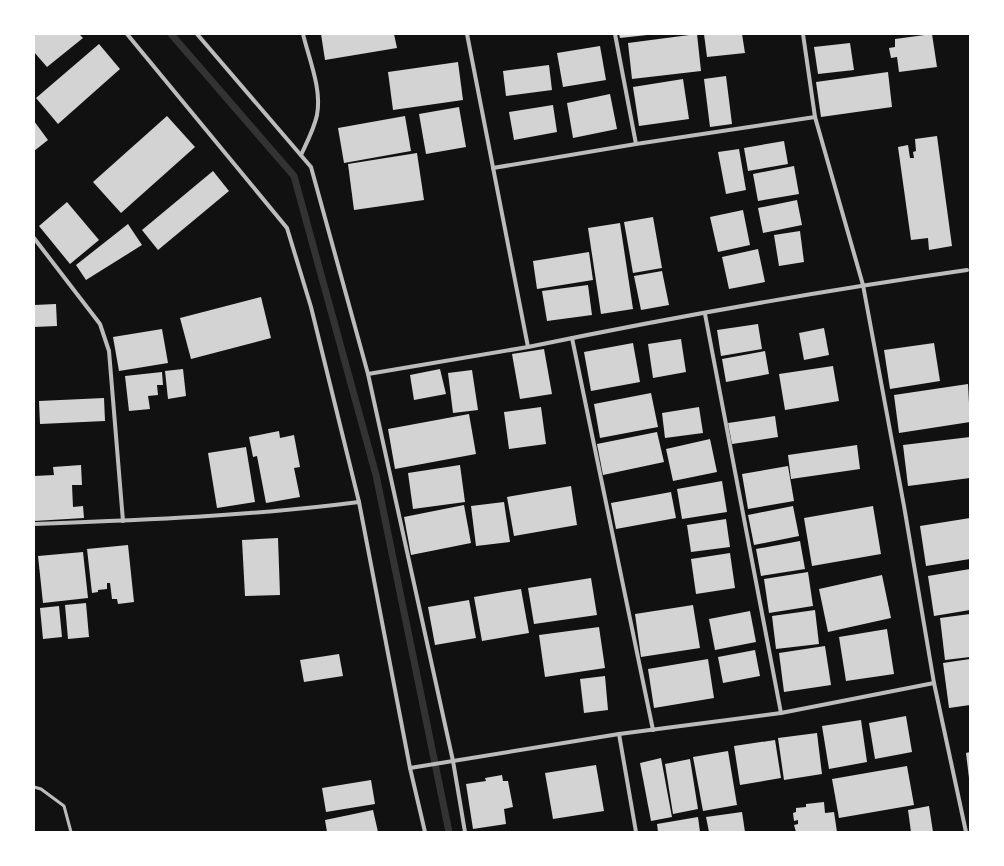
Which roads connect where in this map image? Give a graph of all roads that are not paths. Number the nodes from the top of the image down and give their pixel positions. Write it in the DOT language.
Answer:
graph roads {
  1 [pos="127,34"];
  2 [pos="197,34"];
  3 [pos="303,34"];
  4 [pos="467,34"];
  5 [pos="615,34"];
  6 [pos="803,34"];
  7 [pos="815,116"];
  8 [pos="636,144"];
  9 [pos="301,156"];
  10 [pos="493,168"];
  11 [pos="34,238"];
  12 [pos="967,270"];
  13 [pos="863,285"];
  14 [pos="705,314"];
  15 [pos="572,338"];
  16 [pos="528,347"];
  17 [pos="368,374"];
  18 [pos="359,502"];
  19 [pos="122,521"];
  20 [pos="34,524"];
  21 [pos="934,683"];
  22 [pos="780,713"];
  23 [pos="653,730"];
  24 [pos="619,734"];
  25 [pos="451,761"];
  26 [pos="410,768"];
  27 [pos="34,787"];
  28 [pos="71,832"];
  29 [pos="425,832"];
  30 [pos="465,832"];
  31 [pos="636,832"];
  32 [pos="966,832"];
  1 -- 18 [label="street"];
  2 -- 9 [label="street"];
  3 -- 9 [label="street"];
  4 -- 10 [label="street"];
  5 -- 8 [label="street"];
  6 -- 7 [label="street"];
  7 -- 8 [label="street"];
  7 -- 13 [label="street"];
  8 -- 10 [label="street"];
  9 -- 17 [label="street"];
  10 -- 16 [label="street"];
  11 -- 19 [label="street"];
  12 -- 13 [label="street"];
  13 -- 14 [label="street"];
  13 -- 21 [label="street"];
  14 -- 15 [label="street"];
  14 -- 22 [label="street"];
  15 -- 16 [label="street"];
  15 -- 23 [label="street"];
  16 -- 17 [label="street"];
  17 -- 25 [label="street"];
  18 -- 19 [label="street"];
  18 -- 26 [label="street"];
  19 -- 20 [label="street"];
  21 -- 22 [label="street"];
  21 -- 32 [label="street"];
  22 -- 23 [label="street"];
  23 -- 24 [label="street"];
  24 -- 25 [label="street"];
  24 -- 31 [label="street"];
  25 -- 26 [label="street"];
  25 -- 30 [label="street"];
  26 -- 29 [label="street"];
  27 -- 28 [label="lane"];
}
